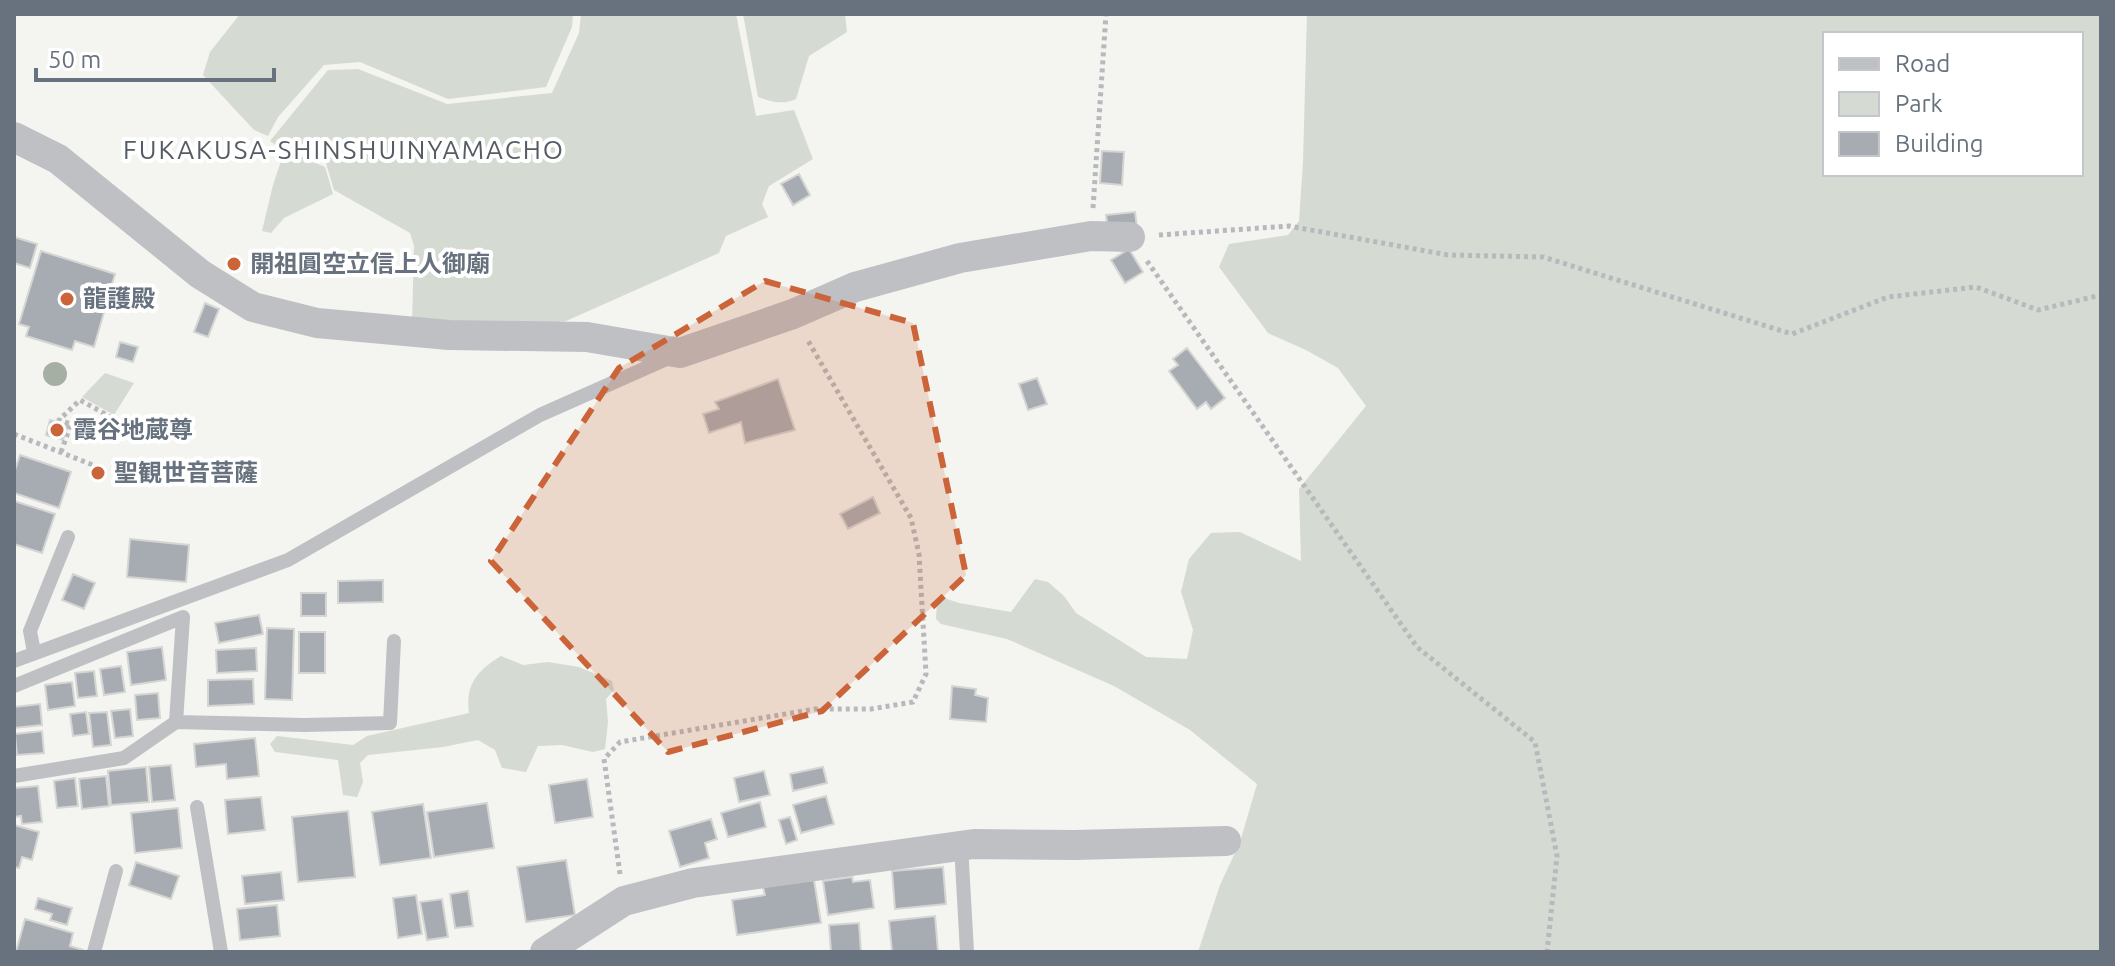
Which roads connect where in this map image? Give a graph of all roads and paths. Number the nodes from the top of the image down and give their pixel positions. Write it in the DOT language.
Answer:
graph roads {
  1 [pos="1106,14"];
  2 [pos="14,137"];
  3 [pos="1091,236"];
  4 [pos="1130,237"];
  5 [pos="2101,295"];
  6 [pos="793,314"];
  7 [pos="680,353"];
  8 [pos="118,421"];
  9 [pos="14,434"];
  10 [pos="61,452"];
  11 [pos="98,467"];
  12 [pos="68,537"];
  13 [pos="394,641"];
  14 [pos="34,652"];
  15 [pos="14,661"];
  16 [pos="14,686"];
  17 [pos="176,722"];
  18 [pos="14,776"];
  19 [pos="197,807"];
  20 [pos="1226,841"];
  21 [pos="961,845"];
  22 [pos="116,871"];
  23 [pos="624,901"];
  24 [pos="94,952"];
  25 [pos="221,952"];
  26 [pos="545,952"];
  27 [pos="967,952"];
  28 [pos="1547,952"];
  1 -- 3 [label="path"];
  2 -- 7 [label="street"];
  3 -- 4 [label="street"];
  3 -- 6 [label="street"];
  4 -- 5 [label="path"];
  4 -- 28 [label="path"];
  6 -- 7 [label="street"];
  6 -- 23 [label="path"];
  7 -- 14 [label="lane"];
  8 -- 10 [label="path"];
  9 -- 10 [label="path"];
  10 -- 11 [label="path"];
  12 -- 14 [label="lane"];
  13 -- 17 [label="lane"];
  14 -- 15 [label="lane"];
  16 -- 17 [label="lane"];
  17 -- 18 [label="lane"];
  19 -- 25 [label="lane"];
  20 -- 21 [label="street"];
  21 -- 23 [label="street"];
  21 -- 27 [label="lane"];
  22 -- 24 [label="lane"];
  23 -- 26 [label="street"];
}
